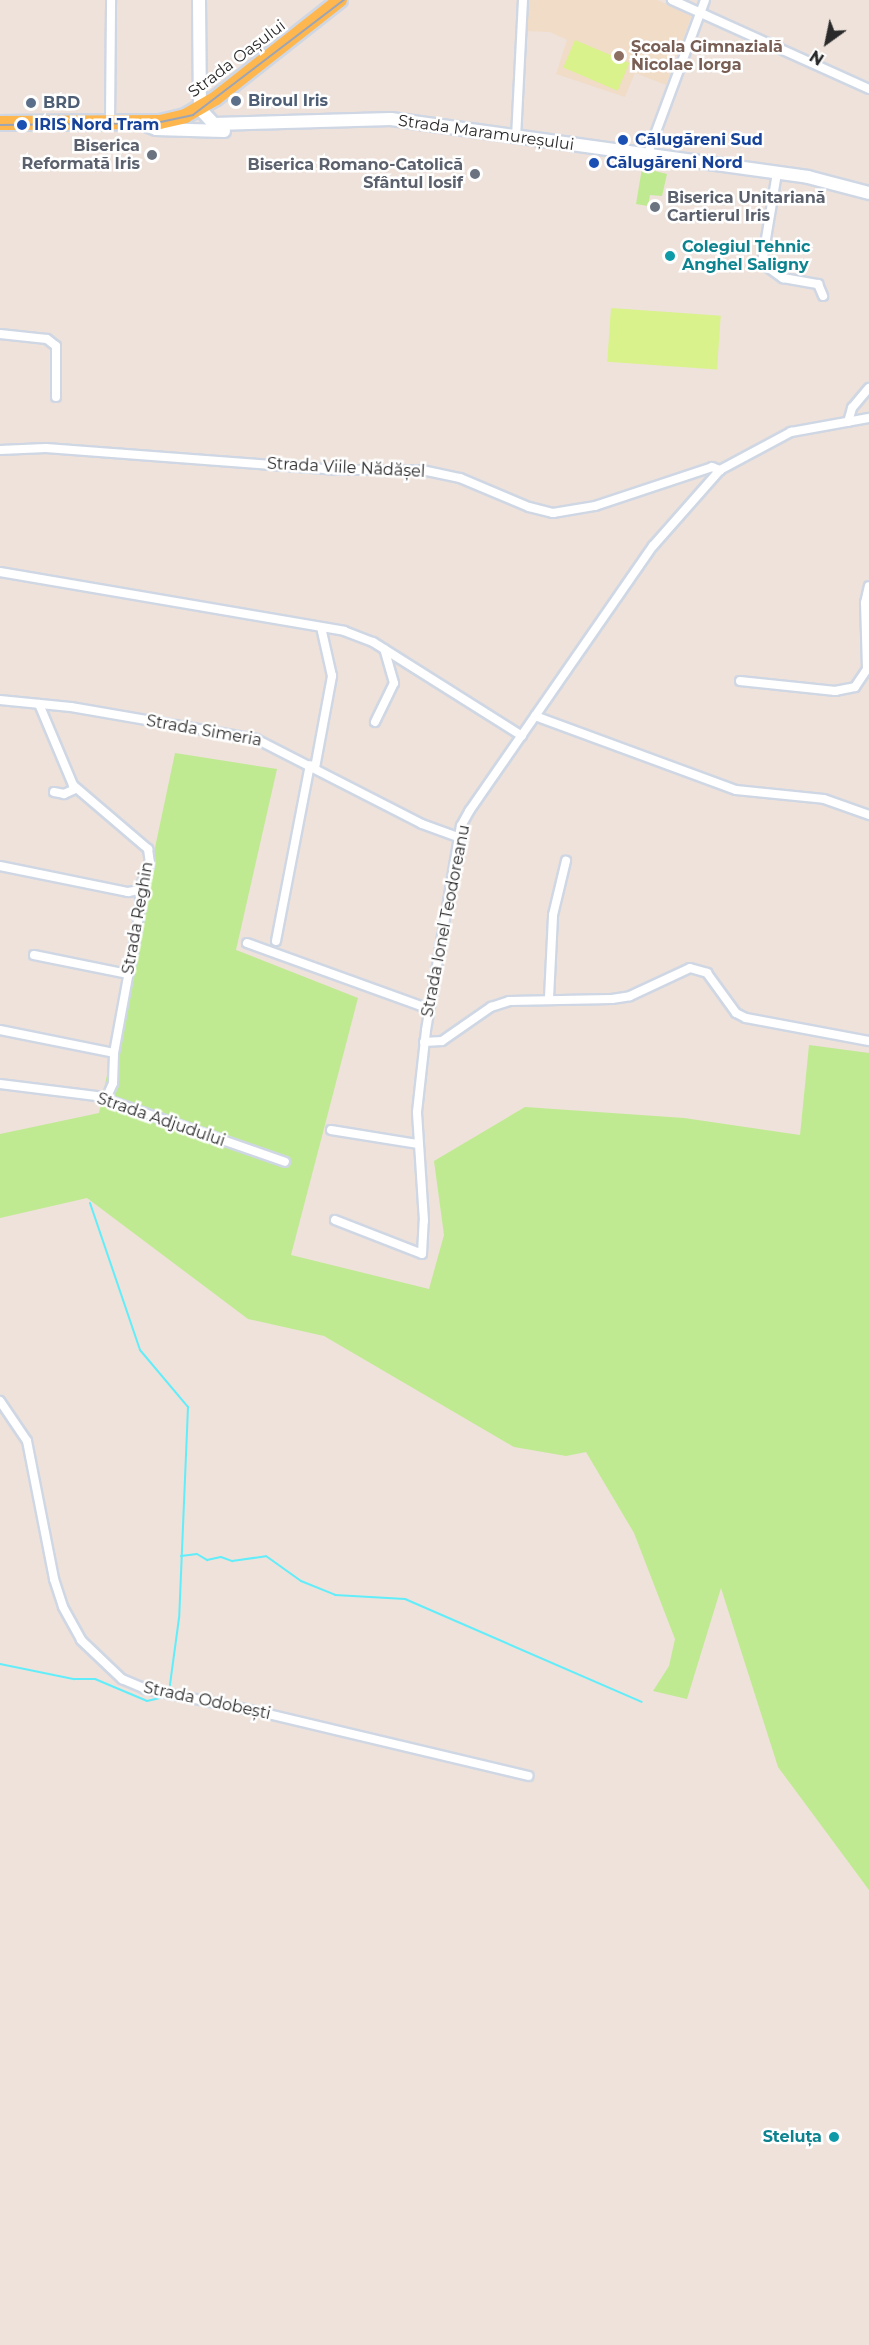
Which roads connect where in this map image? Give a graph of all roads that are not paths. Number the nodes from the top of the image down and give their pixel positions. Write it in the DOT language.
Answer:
graph roads {
  1 [pos="111,0"];
  2 [pos="199,0"];
  3 [pos="340,0"];
  4 [pos="523,0"];
  5 [pos="672,0"];
  6 [pos="705,0"];
  7 [pos="700,12"];
  8 [pos="869,88"];
  9 [pos="194,112"];
  10 [pos="110,122"];
  11 [pos="139,122"];
  12 [pos="0,123"];
  13 [pos="236,126"];
  14 [pos="201,131"];
  15 [pos="516,138"];
  16 [pos="647,156"];
  17 [pos="777,173"];
  18 [pos="869,193"];
  19 [pos="823,296"];
  20 [pos="0,334"];
  21 [pos="869,388"];
  22 [pos="56,397"];
  23 [pos="869,418"];
  24 [pos="848,422"];
  25 [pos="0,450"];
  26 [pos="720,470"];
  27 [pos="0,572"];
  28 [pos="869,586"];
  29 [pos="321,627"];
  30 [pos="384,649"];
  31 [pos="740,681"];
  32 [pos="0,699"];
  33 [pos="39,704"];
  34 [pos="535,716"];
  35 [pos="375,722"];
  36 [pos="522,736"];
  37 [pos="313,766"];
  38 [pos="75,789"];
  39 [pos="54,792"];
  40 [pos="869,815"];
  41 [pos="458,837"];
  42 [pos="566,861"];
  43 [pos="0,866"];
  44 [pos="139,890"];
  45 [pos="276,941"];
  46 [pos="248,943"];
  47 [pos="34,955"];
  48 [pos="128,974"];
  49 [pos="549,998"];
  50 [pos="429,1009"];
  51 [pos="0,1030"];
  52 [pos="869,1041"];
  53 [pos="424,1042"];
  54 [pos="114,1053"];
  55 [pos="0,1084"];
  56 [pos="106,1099"];
  57 [pos="331,1130"];
  58 [pos="417,1144"];
  59 [pos="285,1162"];
  60 [pos="335,1220"];
  61 [pos="0,1401"];
  62 [pos="528,1776"];
  1 -- 10 [label="street"];
  2 -- 9 [label="main road"];
  3 -- 9 [label="main road, Strada Oașului"];
  4 -- 15 [label="street"];
  5 -- 7 [label="street"];
  6 -- 7 [label="street"];
  7 -- 8 [label="street"];
  7 -- 16 [label="street"];
  9 -- 11 [label="main road, Strada Oașului"];
  9 -- 13 [label="main road, Strada Maramureșului"];
  9 -- 14 [label="main road"];
  10 -- 11 [label="main road, Strada Oașului"];
  10 -- 12 [label="main road, Strada Oașului"];
  11 -- 14 [label="main road"];
  13 -- 14 [label="main road"];
  13 -- 15 [label="main road, Strada Maramureșului"];
  15 -- 16 [label="main road, Strada Maramureșului"];
  16 -- 17 [label="main road, Strada Maramureșului"];
  17 -- 18 [label="main road, Strada Maramureșului"];
  17 -- 19 [label="street"];
  20 -- 22 [label="street"];
  21 -- 24 [label="street"];
  23 -- 24 [label="street, Strada Viile Nădășel"];
  24 -- 26 [label="street, Strada Viile Nădășel"];
  25 -- 26 [label="street, Strada Viile Nădășel"];
  26 -- 34 [label="street, Strada Ionel Teodoreanu"];
  27 -- 29 [label="street"];
  28 -- 31 [label="street"];
  29 -- 30 [label="street"];
  29 -- 37 [label="street"];
  30 -- 35 [label="street"];
  30 -- 36 [label="street"];
  32 -- 33 [label="street, Strada Simeria"];
  33 -- 37 [label="street, Strada Simeria"];
  33 -- 38 [label="street, Strada Reghin"];
  34 -- 36 [label="street, Strada Ionel Teodoreanu"];
  34 -- 40 [label="street"];
  36 -- 41 [label="street, Strada Ionel Teodoreanu"];
  37 -- 41 [label="street, Strada Simeria"];
  37 -- 45 [label="street"];
  38 -- 39 [label="street"];
  38 -- 44 [label="street, Strada Reghin"];
  41 -- 50 [label="street, Strada Ionel Teodoreanu"];
  42 -- 49 [label="street"];
  43 -- 44 [label="street"];
  44 -- 48 [label="street, Strada Reghin"];
  46 -- 50 [label="street"];
  47 -- 48 [label="street"];
  48 -- 54 [label="street, Strada Reghin"];
  49 -- 52 [label="street"];
  49 -- 53 [label="street"];
  50 -- 53 [label="street, Strada Ionel Teodoreanu"];
  51 -- 54 [label="street"];
  53 -- 58 [label="street, Strada Ionel Teodoreanu"];
  54 -- 56 [label="street, Strada Reghin"];
  55 -- 56 [label="street, Strada Adjudului"];
  56 -- 59 [label="street, Strada Adjudului"];
  57 -- 58 [label="street"];
  58 -- 60 [label="street, Strada Ionel Teodoreanu"];
  61 -- 62 [label="street, Strada Odobești"];
}
